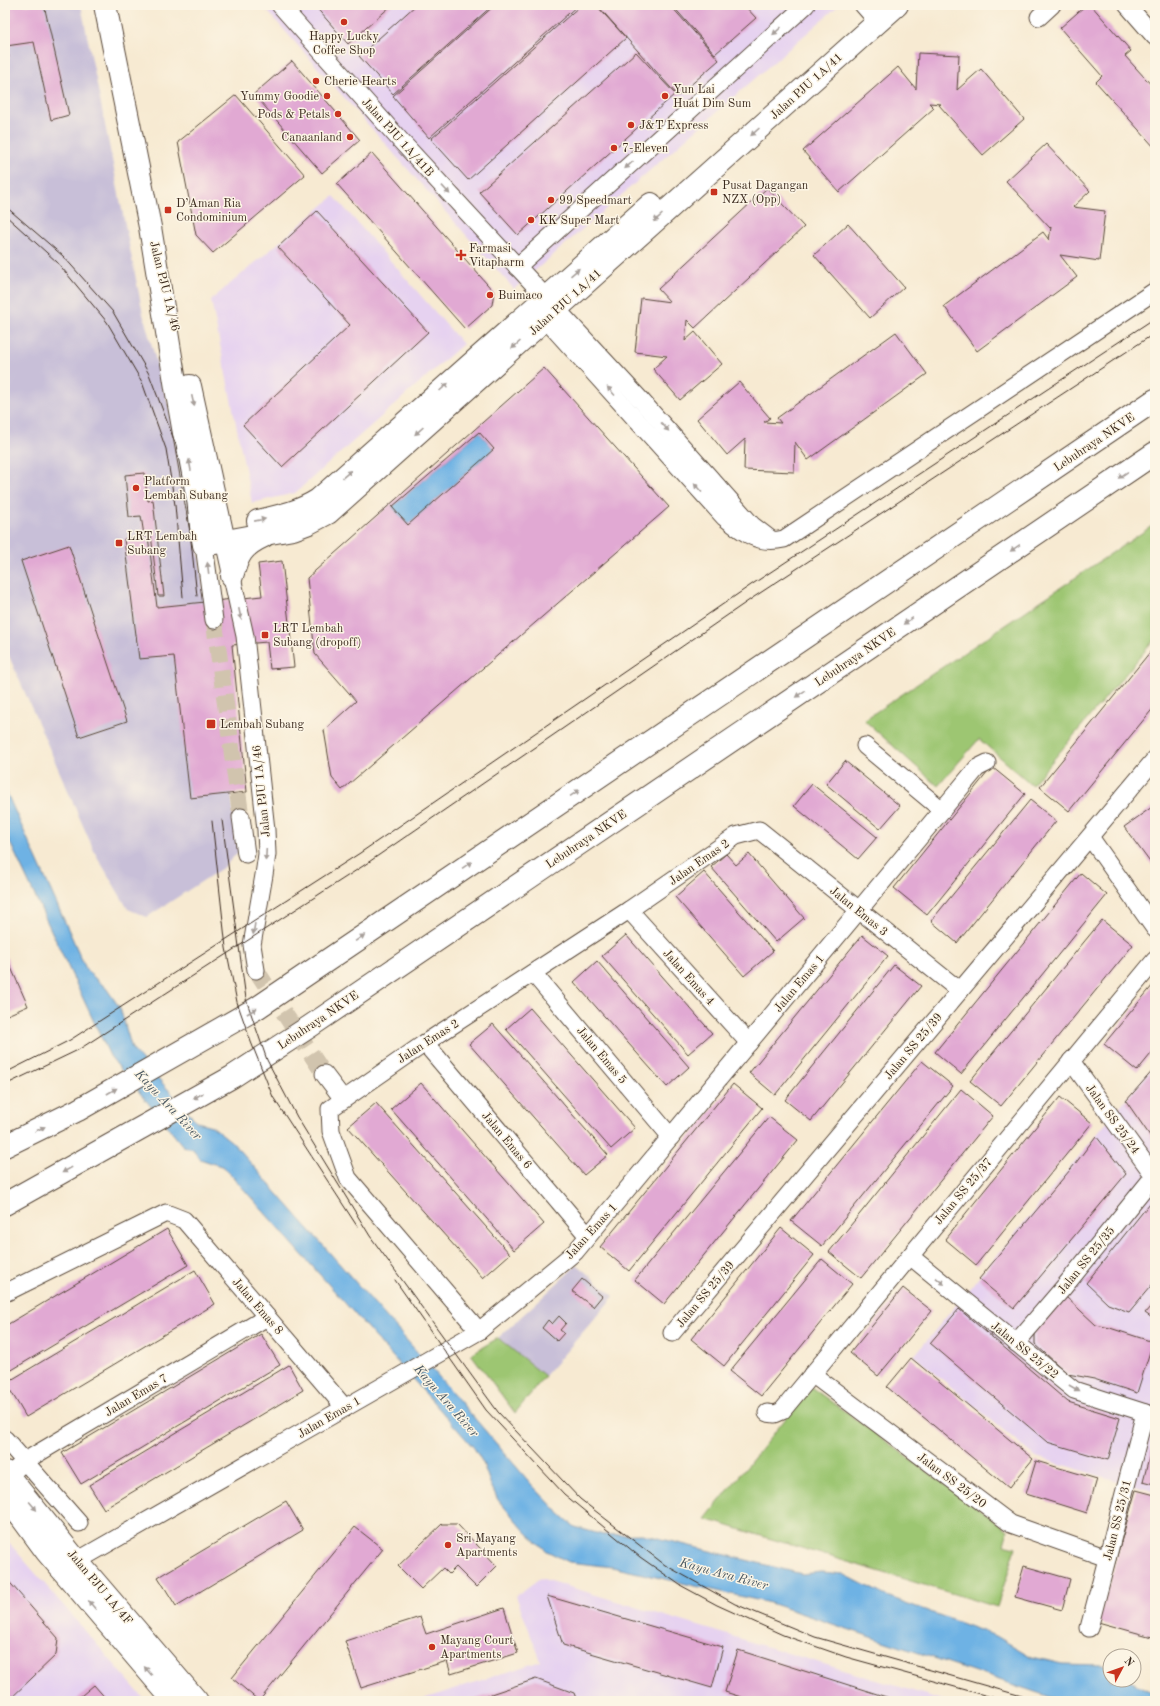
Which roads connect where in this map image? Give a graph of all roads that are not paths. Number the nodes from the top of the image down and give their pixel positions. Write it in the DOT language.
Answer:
graph roads {
  1 [pos="105,5"];
  2 [pos="280,5"];
  3 [pos="806,5"];
  4 [pos="898,5"];
  5 [pos="1052,5"];
  6 [pos="1127,5"];
  7 [pos="872,11"];
  8 [pos="1039,17"];
  9 [pos="1155,37"];
  10 [pos="517,267"];
  11 [pos="1155,291"];
  12 [pos="545,308"];
  13 [pos="1155,400"];
  14 [pos="1155,453"];
  15 [pos="270,533"];
  16 [pos="213,536"];
  17 [pos="232,576"];
  18 [pos="214,620"];
  19 [pos="865,746"];
  20 [pos="1155,758"];
  21 [pos="987,762"];
  22 [pos="942,810"];
  23 [pos="241,817"];
  24 [pos="759,830"];
  25 [pos="1090,837"];
  26 [pos="246,854"];
  27 [pos="629,910"];
  28 [pos="859,910"];
  29 [pos="1155,929"];
  30 [pos="1155,960"];
  31 [pos="256,970"];
  32 [pos="533,973"];
  33 [pos="960,991"];
  34 [pos="425,1043"];
  35 [pos="749,1043"];
  36 [pos="1071,1061"];
  37 [pos="324,1074"];
  38 [pos="343,1099"];
  39 [pos="671,1137"];
  40 [pos="5,1146"];
  41 [pos="1154,1177"];
  42 [pos="5,1204"];
  43 [pos="588,1236"];
  44 [pos="910,1256"];
  45 [pos="5,1293"];
  46 [pos="267,1317"];
  47 [pos="479,1331"];
  48 [pos="672,1333"];
  49 [pos="1016,1343"];
  50 [pos="812,1374"];
  51 [pos="345,1408"];
  52 [pos="768,1413"];
  53 [pos="1150,1414"];
  54 [pos="5,1439"];
  55 [pos="25,1461"];
  56 [pos="6,1476"];
  57 [pos="5,1499"];
  58 [pos="79,1523"];
  59 [pos="1107,1558"];
  60 [pos="70,1567"];
  61 [pos="1089,1628"];
  62 [pos="174,1701"];
  63 [pos="197,1701"];
  1 -- 16 [label="main road, Jalan PJU 1A/46"];
  2 -- 10 [label="street, Jalan PJU 1A/41B, one-way"];
  3 -- 10 [label="street, one-way"];
  4 -- 7 [label="main road, Jalan PJU 1A/41"];
  5 -- 8 [label="street"];
  6 -- 9 [label="street"];
  7 -- 12 [label="main road, Jalan PJU 1A/41"];
  10 -- 12 [label="street, Jalan PJU 1A/41B"];
  11 -- 12 [label="street, Jalan PJU 1A/41B"];
  12 -- 15 [label="main road, Jalan PJU 1A/41, one-way"];
  16 -- 12 [label="main road, Jalan PJU 1A/41, one-way"];
  40 -- 13 [label="main road, Lebuhraya NKVE, one-way"];
  14 -- 42 [label="main road, Lebuhraya NKVE, one-way"];
  15 -- 16 [label="main road, Jalan PJU 1A/41"];
  15 -- 17 [label="main road"];
  16 -- 17 [label="street, Jalan PJU 1A/46"];
  18 -- 16 [label="street, Jalan PJU 1A/46, one-way"];
  17 -- 31 [label="street, Jalan PJU 1A/46, one-way"];
  19 -- 22 [label="street"];
  20 -- 25 [label="street, Jalan SS 25/39"];
  21 -- 22 [label="street, Jalan Emas 1"];
  22 -- 28 [label="street, Jalan Emas 1"];
  23 -- 26 [label="street, Jalan PJU 1A/46"];
  24 -- 27 [label="street, Jalan Emas 2"];
  24 -- 28 [label="street, Jalan Emas 3"];
  25 -- 29 [label="street"];
  25 -- 33 [label="street, Jalan SS 25/39"];
  27 -- 32 [label="street, Jalan Emas 2"];
  27 -- 35 [label="street, Jalan Emas 4"];
  28 -- 33 [label="street, Jalan Emas 3"];
  28 -- 35 [label="street, Jalan Emas 1"];
  30 -- 36 [label="street, Jalan SS 25/37"];
  32 -- 34 [label="street, Jalan Emas 2"];
  32 -- 39 [label="street, Jalan Emas 5"];
  33 -- 48 [label="street, Jalan SS 25/39"];
  34 -- 38 [label="street, Jalan Emas 2"];
  34 -- 43 [label="street, Jalan Emas 6"];
  35 -- 39 [label="street, Jalan Emas 1"];
  36 -- 41 [label="street, Jalan SS 25/24"];
  36 -- 44 [label="street, Jalan SS 25/37"];
  37 -- 38 [label="street"];
  38 -- 47 [label="street, Jalan Emas 2"];
  39 -- 43 [label="street, Jalan Emas 1"];
  41 -- 49 [label="street, Jalan SS 25/35"];
  43 -- 47 [label="street, Jalan Emas 1"];
  44 -- 49 [label="street, Jalan SS 25/22, one-way"];
  44 -- 50 [label="street, Jalan SS 25/37"];
  45 -- 46 [label="street, Jalan Emas 8"];
  46 -- 51 [label="street, Jalan Emas 8"];
  46 -- 55 [label="street, Jalan Emas 7"];
  47 -- 51 [label="street, Jalan Emas 1"];
  49 -- 53 [label="street, Jalan SS 25/22, one-way"];
  50 -- 52 [label="street, Jalan SS 25/37"];
  50 -- 59 [label="street, Jalan SS 25/20"];
  51 -- 60 [label="street, Jalan Emas 1"];
  53 -- 59 [label="street, Jalan SS 25/31"];
  54 -- 55 [label="street"];
  55 -- 56 [label="street, Jalan Emas 7"];
  55 -- 58 [label="street"];
  56 -- 60 [label="main road, Jalan PJU 1A/4F, one-way"];
  57 -- 60 [label="main road, Jalan PJU 1A/4F"];
  59 -- 61 [label="street, Jalan SS 25/31"];
  62 -- 60 [label="main road, Jalan PJU 1A/4F, one-way"];
  60 -- 63 [label="main road, Jalan PJU 1A/4F"];
}
